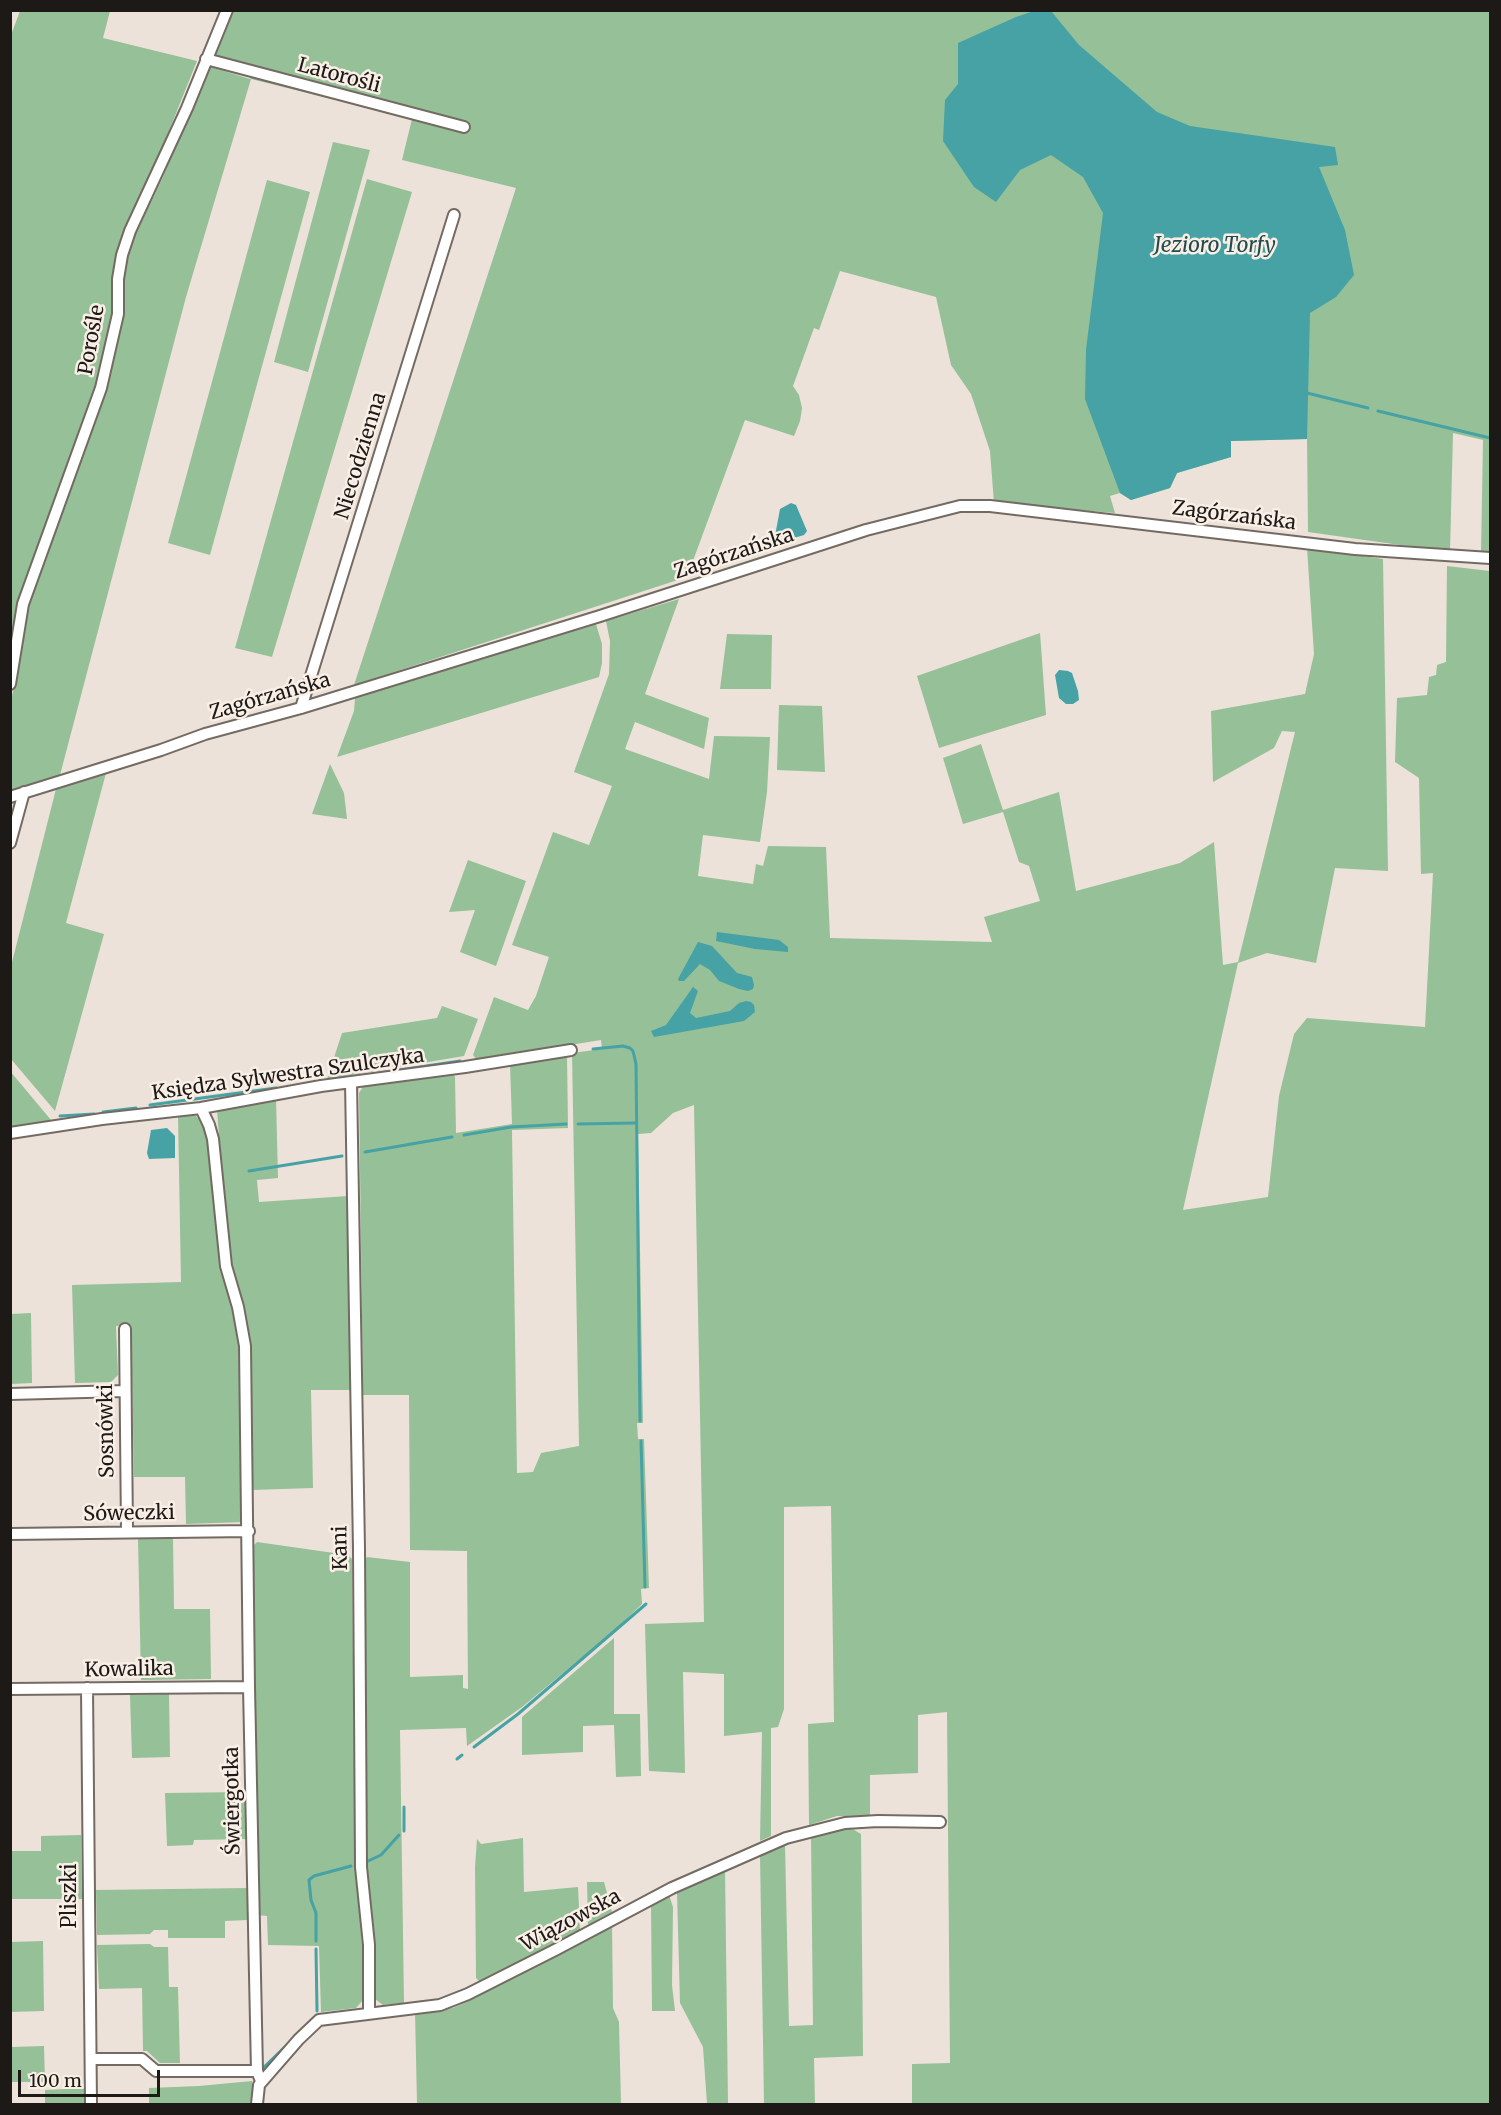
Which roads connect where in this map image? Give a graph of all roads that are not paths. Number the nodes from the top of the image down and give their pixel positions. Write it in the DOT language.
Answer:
graph roads {
  1 [pos="227,10"];
  2 [pos="206,59"];
  3 [pos="464,127"];
  4 [pos="454,215"];
  5 [pos="1491,558"];
  6 [pos="10,684"];
  7 [pos="302,708"];
  8 [pos="24,792"];
  9 [pos="10,797"];
  10 [pos="10,843"];
  11 [pos="571,1050"];
  12 [pos="351,1082"];
  13 [pos="201,1108"];
  14 [pos="10,1133"];
  15 [pos="125,1329"];
  16 [pos="124,1391"];
  17 [pos="10,1394"];
  18 [pos="249,1531"];
  19 [pos="127,1532"];
  20 [pos="10,1534"];
  21 [pos="249,1686"];
  22 [pos="87,1688"];
  23 [pos="10,1689"];
  24 [pos="940,1822"];
  25 [pos="369,2014"];
  26 [pos="91,2059"];
  27 [pos="259,2076"];
  28 [pos="91,2104"];
  29 [pos="257,2104"];
  1 -- 2 [label="street, Porośle"];
  2 -- 3 [label="street, Latorośli"];
  2 -- 6 [label="street, Porośle"];
  4 -- 7 [label="street, Niecodzienna"];
  5 -- 7 [label="street, Zagórzańska"];
  7 -- 8 [label="street, Zagórzańska"];
  8 -- 9 [label="street, Zagórzańska"];
  8 -- 10 [label="street"];
  11 -- 12 [label="street, Księdza Sylwestra Szulczyka"];
  12 -- 13 [label="street, Księdza Sylwestra Szulczyka"];
  12 -- 25 [label="street, Kani"];
  13 -- 14 [label="street, Księdza Sylwestra Szulczyka"];
  13 -- 18 [label="street, Świergotka"];
  15 -- 16 [label="street, Sosnówki"];
  16 -- 17 [label="street"];
  16 -- 19 [label="street, Sosnówki"];
  18 -- 19 [label="street, Sóweczki"];
  18 -- 21 [label="street, Świergotka"];
  19 -- 20 [label="street, Sóweczki"];
  21 -- 22 [label="street, Kowalika"];
  21 -- 27 [label="street, Świergotka"];
  22 -- 23 [label="street, Kowalika"];
  22 -- 26 [label="street, Pliszki"];
  24 -- 25 [label="street, Wiązowska"];
  25 -- 27 [label="street, Wiązowska"];
  26 -- 27 [label="street"];
  26 -- 28 [label="street, Pliszki"];
  27 -- 29 [label="street"];
}
